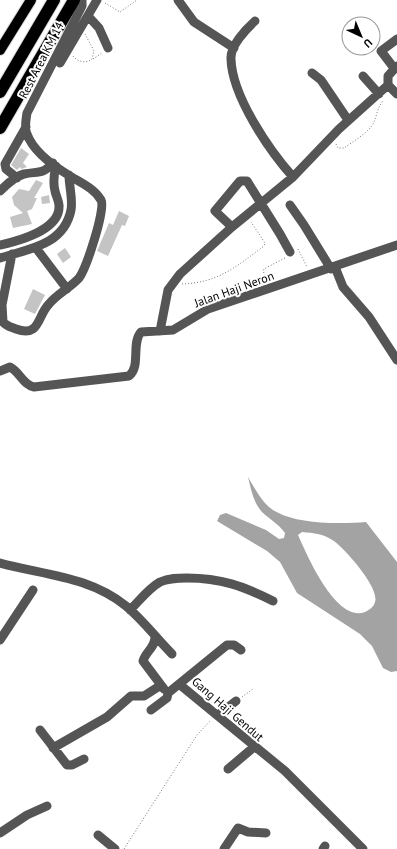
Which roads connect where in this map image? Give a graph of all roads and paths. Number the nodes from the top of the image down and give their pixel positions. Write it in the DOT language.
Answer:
graph roads {
  1 [pos="31,0"];
  2 [pos="54,0"];
  3 [pos="74,0"];
  4 [pos="82,0"];
  5 [pos="98,0"];
  6 [pos="101,0"];
  7 [pos="137,0"];
  8 [pos="178,0"];
  9 [pos="88,16"];
  10 [pos="255,21"];
  11 [pos="81,27"];
  12 [pos="397,39"];
  13 [pos="108,48"];
  14 [pos="234,48"];
  15 [pos="68,49"];
  16 [pos="0,50"];
  17 [pos="92,59"];
  18 [pos="60,63"];
  19 [pos="396,67"];
  20 [pos="312,73"];
  21 [pos="363,76"];
  22 [pos="388,85"];
  23 [pos="0,92"];
  24 [pos="397,94"];
  25 [pos="380,98"];
  26 [pos="348,120"];
  27 [pos="0,128"];
  28 [pos="26,130"];
  29 [pos="332,136"];
  30 [pos="55,164"];
  31 [pos="69,175"];
  32 [pos="293,177"];
  33 [pos="17,178"];
  34 [pos="0,192"];
  35 [pos="261,203"];
  36 [pos="290,205"];
  37 [pos="247,214"];
  38 [pos="232,227"];
  39 [pos="0,245"];
  40 [pos="397,245"];
  41 [pos="36,248"];
  42 [pos="290,252"];
  43 [pos="12,254"];
  44 [pos="0,258"];
  45 [pos="333,268"];
  46 [pos="310,275"];
  47 [pos="172,285"];
  48 [pos="66,289"];
  49 [pos="271,289"];
  50 [pos="2,320"];
  51 [pos="160,331"];
  52 [pos="397,360"];
  53 [pos="0,371"];
  54 [pos="0,564"];
  55 [pos="33,590"];
  56 [pos="273,601"];
  57 [pos="130,610"];
  58 [pos="155,637"];
  59 [pos="0,640"];
  60 [pos="241,650"];
  61 [pos="172,654"];
  62 [pos="179,684"];
  63 [pos="160,685"];
  64 [pos="253,689"];
  65 [pos="168,693"];
  66 [pos="236,701"];
  67 [pos="151,710"];
  68 [pos="218,715"];
  69 [pos="40,730"];
  70 [pos="254,747"];
  71 [pos="53,748"];
  72 [pos="84,759"];
  73 [pos="228,769"];
  74 [pos="47,806"];
  75 [pos="0,832"];
  76 [pos="266,833"];
  77 [pos="98,835"];
  78 [pos="114,849"];
  79 [pos="124,849"];
  80 [pos="224,849"];
  81 [pos="363,849"];
  1 -- 16 [label="main road"];
  2 -- 23 [label="highway"];
  3 -- 27 [label="highway"];
  4 -- 28 [label="street, Rest Area KM 14"];
  5 -- 9 [label="street"];
  6 -- 7 [label="path"];
  8 -- 14 [label="street"];
  9 -- 11 [label="street"];
  9 -- 13 [label="street"];
  10 -- 14 [label="street"];
  11 -- 15 [label="street"];
  11 -- 17 [label="path"];
  12 -- 19 [label="street"];
  13 -- 17 [label="path"];
  14 -- 32 [label="street"];
  15 -- 17 [label="path"];
  15 -- 18 [label="street"];
  19 -- 22 [label="street"];
  20 -- 26 [label="street"];
  21 -- 25 [label="street"];
  22 -- 24 [label="street"];
  22 -- 25 [label="street"];
  25 -- 26 [label="street"];
  25 -- 29 [label="path"];
  26 -- 29 [label="street"];
  28 -- 30 [label="street"];
  28 -- 33 [label="street, Rest Area KM 14"];
  29 -- 32 [label="street"];
  30 -- 31 [label="street"];
  30 -- 33 [label="street"];
  30 -- 39 [label="street"];
  31 -- 41 [label="street"];
  31 -- 48 [label="street"];
  32 -- 35 [label="street"];
  33 -- 34 [label="street"];
  35 -- 37 [label="street"];
  35 -- 38 [label="street"];
  35 -- 42 [label="street"];
  36 -- 45 [label="street"];
  37 -- 38 [label="street"];
  37 -- 47 [label="path"];
  38 -- 47 [label="street"];
  40 -- 45 [label="street, Jalan Haji Neron"];
  41 -- 43 [label="street"];
  41 -- 48 [label="street"];
  42 -- 46 [label="path"];
  42 -- 49 [label="path"];
  43 -- 44 [label="street"];
  43 -- 50 [label="street"];
  45 -- 46 [label="street, Jalan Haji Neron"];
  45 -- 52 [label="street"];
  46 -- 49 [label="street, Jalan Haji Neron"];
  47 -- 51 [label="street"];
  48 -- 50 [label="street"];
  49 -- 51 [label="street, Jalan Haji Neron"];
  51 -- 53 [label="street, Jalan Haji Neron"];
  54 -- 57 [label="street"];
  55 -- 59 [label="street"];
  56 -- 57 [label="street"];
  57 -- 58 [label="street"];
  58 -- 61 [label="street"];
  58 -- 63 [label="street"];
  60 -- 62 [label="street"];
  62 -- 65 [label="street, Gang Haji Gendut"];
  62 -- 68 [label="street, Gang Haji Gendut"];
  63 -- 65 [label="street"];
  63 -- 71 [label="street"];
  64 -- 66 [label="path"];
  65 -- 67 [label="street, Gang Haji Gendut"];
  66 -- 68 [label="street"];
  68 -- 70 [label="street, Gang Haji Gendut"];
  68 -- 79 [label="path"];
  69 -- 71 [label="street"];
  70 -- 73 [label="street"];
  70 -- 81 [label="street, Gang Haji Gendut"];
  71 -- 72 [label="street"];
  74 -- 75 [label="street"];
  76 -- 80 [label="street"];
  77 -- 78 [label="street"];
}
